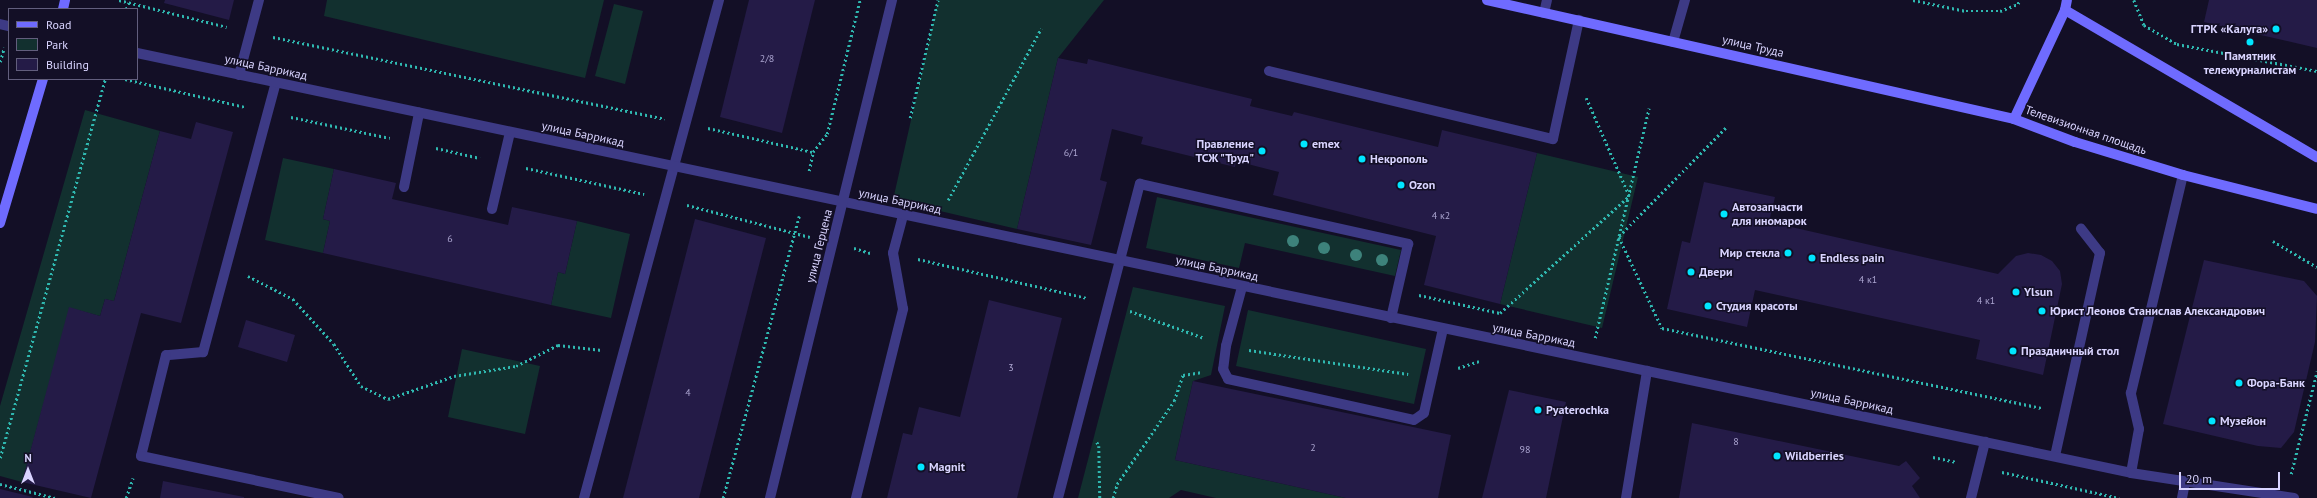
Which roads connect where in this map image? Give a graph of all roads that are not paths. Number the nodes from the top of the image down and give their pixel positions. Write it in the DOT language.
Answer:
graph roads {
  1 [pos="259,0"];
  2 [pos="719,0"];
  3 [pos="892,0"];
  4 [pos="1487,0"];
  5 [pos="1547,0"];
  6 [pos="1685,0"];
  7 [pos="2066,5"];
  8 [pos="1544,12"];
  9 [pos="1579,20"];
  10 [pos="1673,42"];
  11 [pos="138,54"];
  12 [pos="1269,71"];
  13 [pos="239,75"];
  14 [pos="43,80"];
  15 [pos="276,82"];
  16 [pos="419,113"];
  17 [pos="2014,119"];
  18 [pos="510,132"];
  19 [pos="2317,157"];
  20 [pos="674,166"];
  21 [pos="2183,175"];
  22 [pos="404,187"];
  23 [pos="843,202"];
  24 [pos="492,209"];
  25 [pos="2317,209"];
  26 [pos="903,215"];
  27 [pos="0,223"];
  28 [pos="2080,229"];
  29 [pos="1121,261"];
  30 [pos="1242,287"];
  31 [pos="1391,318"];
  32 [pos="1443,329"];
  33 [pos="1647,371"];
  34 [pos="1985,442"];
  35 [pos="2055,456"];
  36 [pos="2131,473"];
  37 [pos="2185,482"];
  38 [pos="2290,497"];
  39 [pos="340,498"];
  40 [pos="584,498"];
  41 [pos="770,498"];
  42 [pos="856,498"];
  43 [pos="1058,498"];
  44 [pos="1626,498"];
  45 [pos="1971,498"];
  46 [pos="2182,498"];
  1 -- 13 [label="street"];
  2 -- 20 [label="street"];
  3 -- 23 [label="street, улица Герцена"];
  4 -- 8 [label="street, улица Труда"];
  5 -- 8 [label="street"];
  6 -- 10 [label="street"];
  7 -- 17 [label="street, Телевизионная площадь"];
  7 -- 19 [label="street, Телевизионная площадь"];
  8 -- 9 [label="street, улица Труда"];
  9 -- 10 [label="street, улица Труда"];
  9 -- 12 [label="street"];
  10 -- 17 [label="street, улица Труда"];
  11 -- 13 [label="street, улица Баррикад"];
  13 -- 15 [label="street, улица Баррикад"];
  14 -- 27 [label="street"];
  15 -- 16 [label="street, улица Баррикад"];
  15 -- 39 [label="street"];
  16 -- 18 [label="street, улица Баррикад"];
  16 -- 22 [label="street"];
  17 -- 21 [label="street, Телевизионная площадь"];
  18 -- 20 [label="street, улица Баррикад"];
  18 -- 24 [label="street"];
  20 -- 23 [label="street, улица Баррикад"];
  20 -- 40 [label="street"];
  21 -- 25 [label="street, Телевизионная площадь"];
  21 -- 36 [label="street"];
  23 -- 26 [label="street, улица Баррикад"];
  23 -- 41 [label="street, улица Герцена"];
  26 -- 29 [label="street, улица Баррикад"];
  26 -- 42 [label="street"];
  28 -- 35 [label="street"];
  29 -- 30 [label="street, улица Баррикад"];
  29 -- 31 [label="street"];
  29 -- 43 [label="street"];
  30 -- 31 [label="street, улица Баррикад"];
  30 -- 32 [label="street"];
  31 -- 32 [label="street, улица Баррикад"];
  32 -- 33 [label="street, улица Баррикад"];
  33 -- 34 [label="street, улица Баррикад"];
  33 -- 44 [label="street"];
  34 -- 35 [label="street, улица Баррикад"];
  34 -- 45 [label="street"];
  35 -- 36 [label="street, улица Баррикад"];
  36 -- 37 [label="street, улица Баррикад"];
  37 -- 38 [label="street, улица Баррикад"];
  37 -- 46 [label="street"];
}
